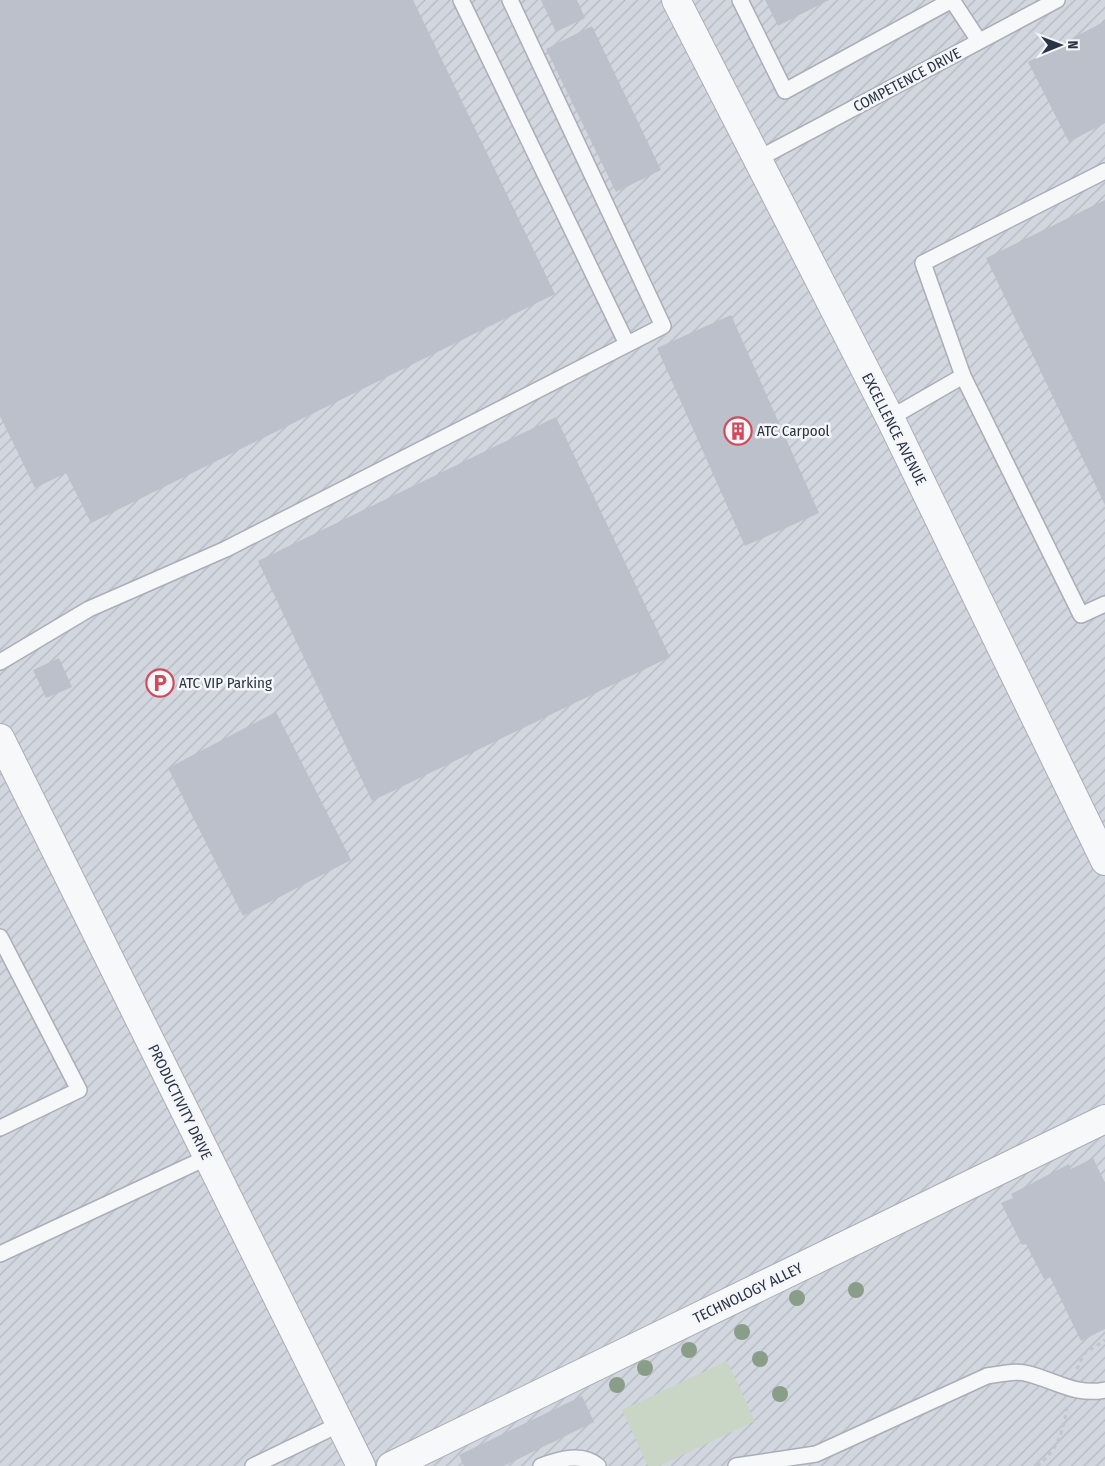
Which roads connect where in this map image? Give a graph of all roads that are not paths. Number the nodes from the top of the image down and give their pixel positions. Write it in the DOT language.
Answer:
graph roads {
  1 [pos="461,0"];
  2 [pos="510,0"];
  3 [pos="676,0"];
  4 [pos="740,0"];
  5 [pos="1057,0"];
  6 [pos="979,41"];
  7 [pos="756,160"];
  8 [pos="1105,171"];
  9 [pos="627,344"];
  10 [pos="963,376"];
  11 [pos="890,418"];
  12 [pos="1105,604"];
  13 [pos="0,662"];
  14 [pos="0,738"];
  15 [pos="1105,861"];
  16 [pos="0,937"];
  17 [pos="1105,1119"];
  18 [pos="0,1128"];
  19 [pos="208,1158"];
  20 [pos="0,1254"];
  21 [pos="1105,1390"];
  22 [pos="340,1424"];
  23 [pos="273,1462"];
  24 [pos="253,1466"];
  25 [pos="361,1466"];
  26 [pos="391,1466"];
  27 [pos="542,1466"];
  28 [pos="598,1466"];
  29 [pos="736,1466"];
  1 -- 9 [label="lane"];
  2 -- 9 [label="lane"];
  3 -- 7 [label="street, EXCELLENCE AVENUE"];
  4 -- 6 [label="lane"];
  5 -- 6 [label="lane, COMPETENCE DRIVE"];
  6 -- 7 [label="lane, COMPETENCE DRIVE"];
  7 -- 11 [label="street, EXCELLENCE AVENUE"];
  8 -- 10 [label="lane"];
  9 -- 13 [label="lane"];
  10 -- 11 [label="lane"];
  10 -- 12 [label="lane"];
  11 -- 15 [label="street, EXCELLENCE AVENUE"];
  14 -- 19 [label="street, PRODUCTIVITY DRIVE"];
  16 -- 18 [label="lane"];
  17 -- 26 [label="street, TECHNOLOGY ALLEY"];
  19 -- 20 [label="lane"];
  19 -- 22 [label="street, PRODUCTIVITY DRIVE"];
  21 -- 29 [label="lane"];
  22 -- 23 [label="lane"];
  22 -- 25 [label="street, PRODUCTIVITY DRIVE"];
  23 -- 24 [label="lane"];
  27 -- 28 [label="lane"];
}
